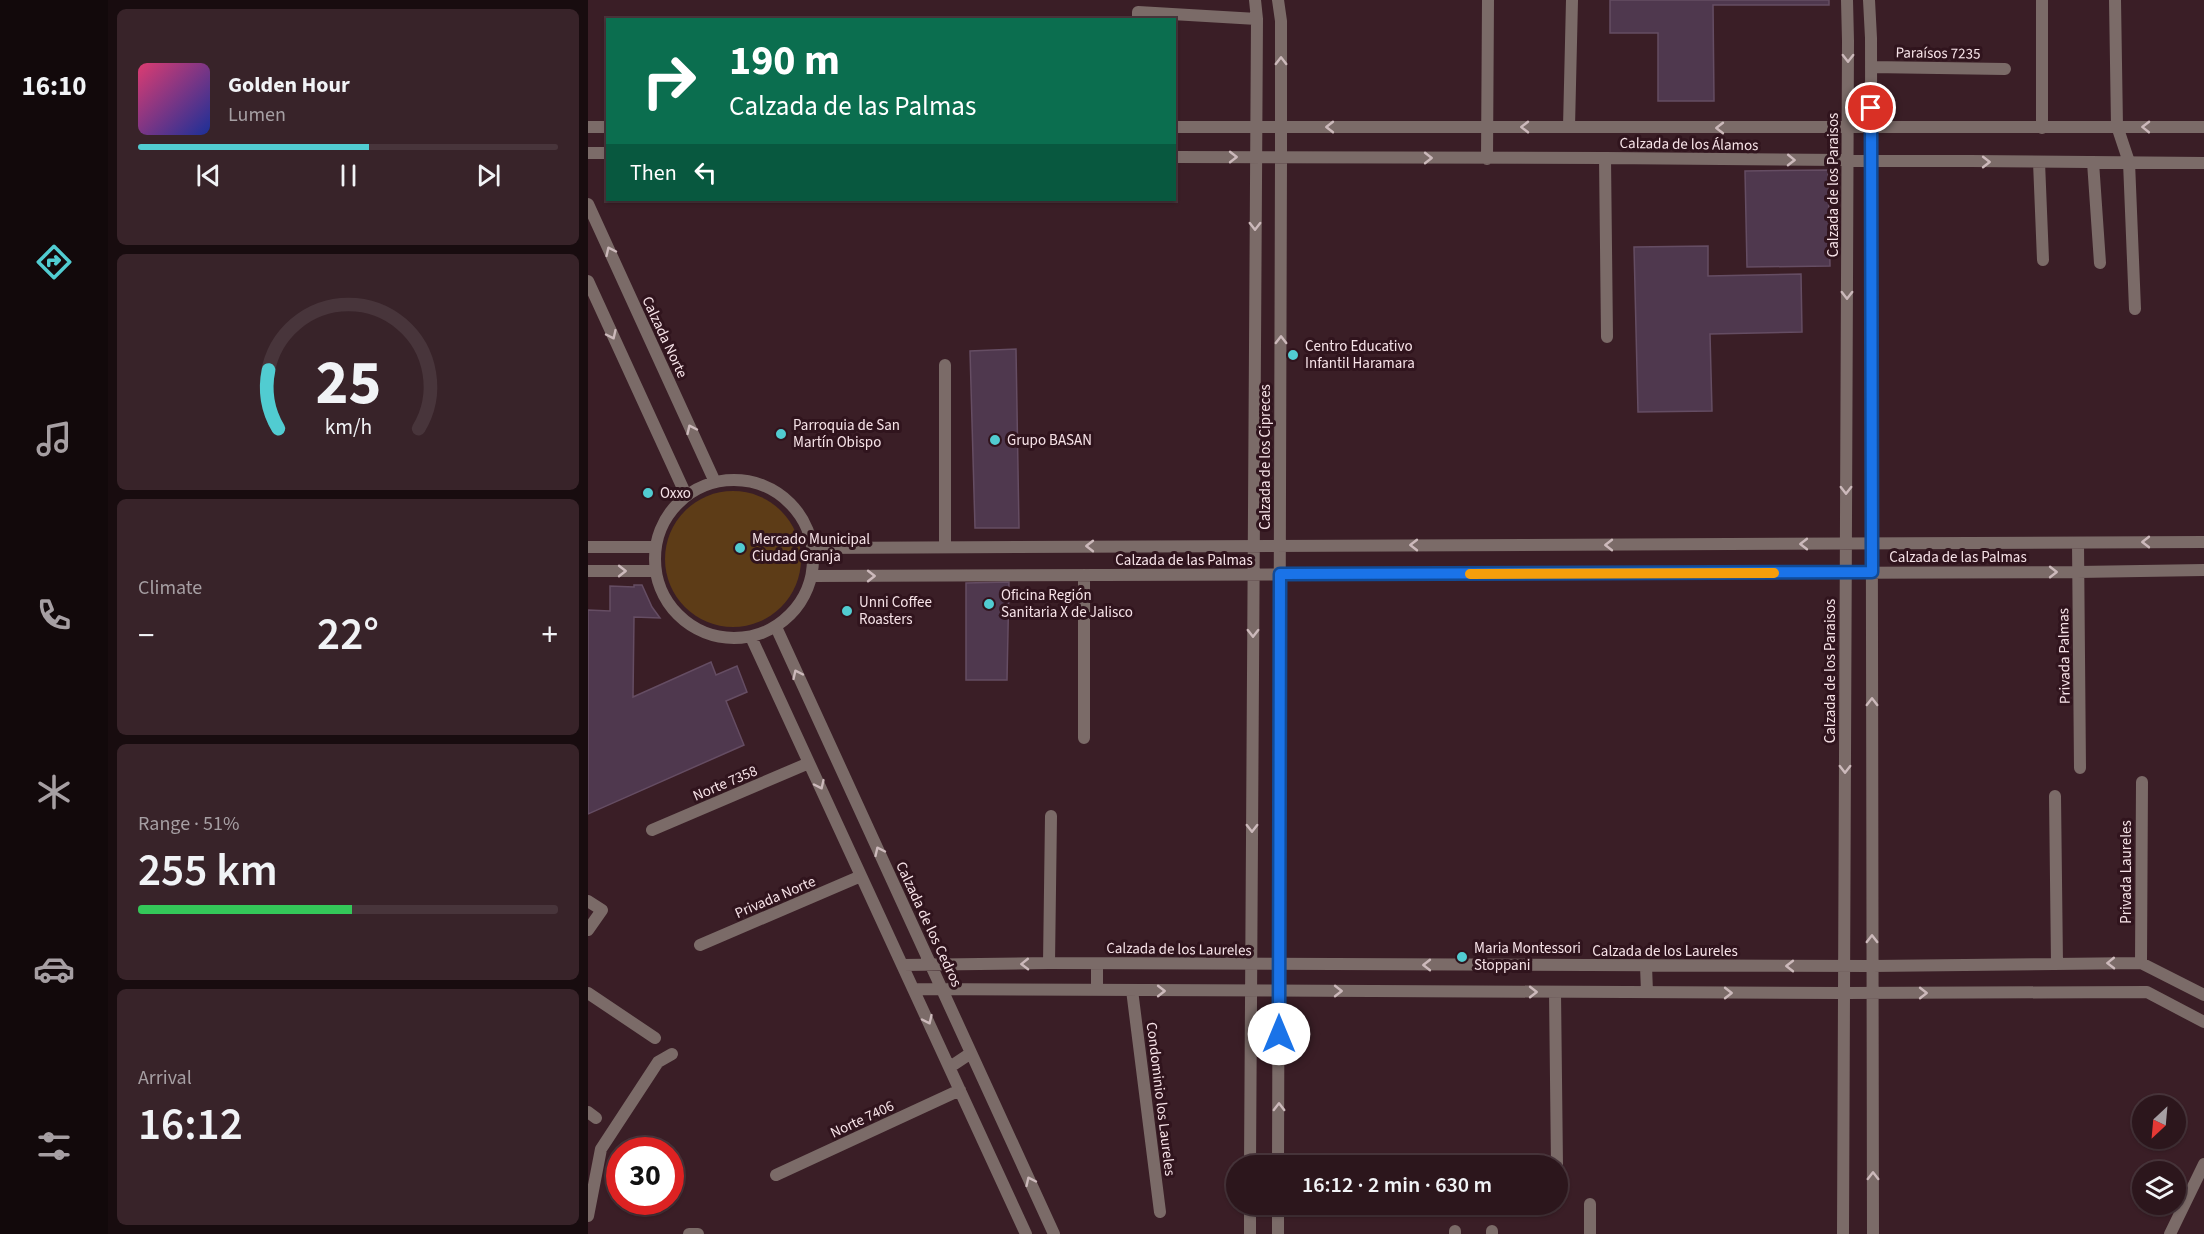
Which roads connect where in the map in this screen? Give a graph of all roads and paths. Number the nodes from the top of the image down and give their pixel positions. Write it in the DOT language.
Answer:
graph roads {
  1 [pos="1255,0"];
  2 [pos="1278,0"];
  3 [pos="1488,0"];
  4 [pos="1572,0"];
  5 [pos="1847,0"];
  6 [pos="1869,0"];
  7 [pos="2043,0"];
  8 [pos="2115,0"];
  9 [pos="1138,18"];
  10 [pos="1257,19"];
  11 [pos="1871,67"];
  12 [pos="2005,69"];
  13 [pos="2117,126"];
  14 [pos="588,127"];
  15 [pos="606,127"];
  16 [pos="1176,127"];
  17 [pos="1256,127"];
  18 [pos="1281,127"];
  19 [pos="1569,127"];
  20 [pos="2204,127"];
  21 [pos="1487,128"];
  22 [pos="1848,128"];
  23 [pos="1871,128"];
  24 [pos="2042,128"];
  25 [pos="588,153"];
  26 [pos="606,153"];
  27 [pos="1176,157"];
  28 [pos="1256,157"];
  29 [pos="1281,157"];
  30 [pos="1605,158"];
  31 [pos="1487,159"];
  32 [pos="1848,161"];
  33 [pos="1871,161"];
  34 [pos="2038,162"];
  35 [pos="2093,162"];
  36 [pos="2128,162"];
  37 [pos="2204,163"];
  38 [pos="588,204"];
  39 [pos="2043,260"];
  40 [pos="2100,263"];
  41 [pos="588,281"];
  42 [pos="2135,309"];
  43 [pos="1608,337"];
  44 [pos="945,365"];
  45 [pos="715,482"];
  46 [pos="686,495"];
  47 [pos="2204,542"];
  48 [pos="1846,543"];
  49 [pos="1872,543"];
  50 [pos="2078,543"];
  51 [pos="1254,546"];
  52 [pos="1280,546"];
  53 [pos="588,547"];
  54 [pos="945,547"];
  55 [pos="655,548"];
  56 [pos="813,548"];
  57 [pos="2204,570"];
  58 [pos="588,571"];
  59 [pos="655,572"];
  60 [pos="1872,572"];
  61 [pos="2078,572"];
  62 [pos="1846,573"];
  63 [pos="1254,574"];
  64 [pos="1280,574"];
  65 [pos="1084,575"];
  66 [pos="812,576"];
  67 [pos="776,627"];
  68 [pos="751,637"];
  69 [pos="1084,738"];
  70 [pos="809,763"];
  71 [pos="2080,768"];
  72 [pos="2142,782"];
  73 [pos="2055,796"];
  74 [pos="1051,816"];
  75 [pos="652,830"];
  76 [pos="861,876"];
  77 [pos="588,901"];
  78 [pos="588,930"];
  79 [pos="700,945"];
  80 [pos="1049,963"];
  81 [pos="2141,963"];
  82 [pos="1097,964"];
  83 [pos="2057,964"];
  84 [pos="903,965"];
  85 [pos="931,965"];
  86 [pos="1251,965"];
  87 [pos="1280,965"];
  88 [pos="1646,966"];
  89 [pos="1844,966"];
  90 [pos="1872,966"];
  91 [pos="914,989"];
  92 [pos="942,990"];
  93 [pos="1097,990"];
  94 [pos="1132,990"];
  95 [pos="1251,991"];
  96 [pos="1279,991"];
  97 [pos="1555,992"];
  98 [pos="1647,992"];
  99 [pos="588,993"];
  100 [pos="1844,993"];
  101 [pos="1872,993"];
  102 [pos="2204,995"];
  103 [pos="2204,1022"];
  104 [pos="655,1038"];
  105 [pos="971,1053"];
  106 [pos="672,1054"];
  107 [pos="950,1068"];
  108 [pos="960,1090"];
  109 [pos="1251,1155"];
  110 [pos="1278,1155"];
  111 [pos="1557,1155"];
  112 [pos="2204,1164"];
  113 [pos="776,1175"];
  114 [pos="1590,1204"];
  115 [pos="1160,1212"];
  116 [pos="1250,1215"];
  117 [pos="1278,1215"];
  118 [pos="588,1216"];
  119 [pos="689,1234"];
  120 [pos="698,1234"];
  121 [pos="1026,1234"];
  122 [pos="1054,1234"];
  123 [pos="1250,1234"];
  124 [pos="1278,1234"];
  125 [pos="1590,1234"];
  126 [pos="1843,1234"];
  127 [pos="1873,1234"];
  128 [pos="2170,1234"];
  1 -- 10 [label="street, Calzada de los Cipreces"];
  18 -- 2 [label="street, Calzada de los Cipreces, one-way"];
  3 -- 21 [label="street"];
  4 -- 19 [label="street"];
  5 -- 22 [label="street, Calzada de los Paraisos, one-way"];
  6 -- 11 [label="street"];
  7 -- 24 [label="street"];
  8 -- 13 [label="street"];
  9 -- 10 [label="street"];
  10 -- 17 [label="street, Calzada de los Cipreces"];
  11 -- 12 [label="street, Paraísos 7235"];
  11 -- 23 [label="street"];
  20 -- 13 [label="street, Calzada de los Álamos, one-way"];
  13 -- 24 [label="street, Calzada de los Álamos"];
  13 -- 36 [label="street"];
  14 -- 15 [label="street"];
  16 -- 17 [label="street, Calzada de los Álamos"];
  17 -- 18 [label="street, Calzada de los Álamos"];
  17 -- 28 [label="street, Calzada de los Cipreces"];
  21 -- 18 [label="street, Calzada de los Álamos, one-way"];
  18 -- 29 [label="street, Calzada de los Cipreces"];
  19 -- 21 [label="street, Calzada de los Álamos, one-way"];
  22 -- 19 [label="street, Calzada de los Álamos, one-way"];
  21 -- 31 [label="street"];
  22 -- 23 [label="street, Calzada de los Álamos"];
  22 -- 32 [label="street, Calzada de los Paraisos"];
  23 -- 24 [label="street, Calzada de los Álamos"];
  23 -- 33 [label="street"];
  25 -- 26 [label="street"];
  27 -- 28 [label="street, Calzada de los Álamos, one-way"];
  28 -- 29 [label="street, Calzada de los Álamos"];
  28 -- 51 [label="street, Calzada de los Cipreces, one-way"];
  29 -- 31 [label="street, Calzada de los Álamos, one-way"];
  52 -- 29 [label="street, Calzada de los Cipreces, one-way"];
  30 -- 31 [label="street, Calzada de los Álamos"];
  30 -- 32 [label="street, Calzada de los Álamos, one-way"];
  30 -- 43 [label="street"];
  32 -- 33 [label="street, Calzada de los Álamos"];
  32 -- 48 [label="street, Calzada de los Paraisos, one-way"];
  33 -- 34 [label="street, Calzada de los Álamos, one-way"];
  33 -- 49 [label="street"];
  34 -- 35 [label="street, Calzada de los Álamos"];
  34 -- 39 [label="street"];
  35 -- 36 [label="street, Calzada de los Álamos"];
  35 -- 40 [label="street"];
  36 -- 37 [label="street, Calzada de los Álamos"];
  36 -- 42 [label="street"];
  45 -- 38 [label="street, Calzada Norte, one-way"];
  41 -- 46 [label="street, one-way"];
  44 -- 54 [label="street"];
  45 -- 46 [label="street"];
  45 -- 56 [label="street"];
  46 -- 55 [label="street"];
  47 -- 50 [label="street, Calzada de las Palmas, one-way"];
  48 -- 49 [label="street, Calzada de las Palmas"];
  48 -- 52 [label="street, Calzada de las Palmas, one-way"];
  48 -- 62 [label="street, Calzada de los Paraisos"];
  49 -- 50 [label="street, Calzada de las Palmas"];
  49 -- 60 [label="street"];
  50 -- 61 [label="street, Privada Palmas"];
  51 -- 52 [label="street, Calzada de las Palmas"];
  51 -- 54 [label="street, Calzada de las Palmas, one-way"];
  51 -- 63 [label="street, Calzada de los Cipreces"];
  52 -- 64 [label="street, Calzada de los Cipreces"];
  53 -- 55 [label="street"];
  54 -- 56 [label="street, Calzada de las Palmas"];
  55 -- 59 [label="street"];
  56 -- 66 [label="street"];
  57 -- 61 [label="street, Calzada de las Palmas"];
  58 -- 59 [label="street, one-way"];
  59 -- 68 [label="street"];
  60 -- 61 [label="street, Calzada de las Palmas, one-way"];
  60 -- 62 [label="street, Calzada de las Palmas"];
  90 -- 60 [label="street, one-way"];
  61 -- 71 [label="street, Privada Palmas"];
  62 -- 64 [label="street, Calzada de las Palmas"];
  62 -- 89 [label="street, Calzada de los Paraisos, one-way"];
  63 -- 64 [label="street, Calzada de las Palmas"];
  63 -- 65 [label="street, Calzada de las Palmas"];
  63 -- 86 [label="street, Calzada de los Cipreces, one-way"];
  64 -- 87 [label="street, Calzada de los Cipreces"];
  66 -- 65 [label="street, Calzada de las Palmas, one-way"];
  65 -- 69 [label="street"];
  66 -- 67 [label="street"];
  67 -- 68 [label="street"];
  85 -- 67 [label="street, Calzada de los Cedros, one-way"];
  68 -- 70 [label="street"];
  70 -- 75 [label="street, Norte 7358"];
  70 -- 76 [label="street, one-way"];
  72 -- 81 [label="street, Privada Laureles"];
  73 -- 83 [label="street"];
  74 -- 80 [label="street"];
  76 -- 79 [label="street, Privada Norte"];
  76 -- 84 [label="street"];
  77 -- 78 [label="street"];
  80 -- 82 [label="street, Calzada de los Laureles"];
  80 -- 85 [label="street, Calzada de los Laureles, one-way"];
  81 -- 83 [label="street, Calzada de los Laureles, one-way"];
  81 -- 102 [label="street, Calzada de los Laureles"];
  82 -- 86 [label="street, Calzada de los Laureles"];
  82 -- 93 [label="street"];
  83 -- 90 [label="street, Calzada de los Laureles"];
  84 -- 85 [label="street, Calzada de los Laureles"];
  84 -- 91 [label="street"];
  85 -- 92 [label="street, Calzada de los Cedros"];
  86 -- 87 [label="street, Calzada de los Laureles"];
  86 -- 95 [label="street, Calzada de los Cipreces"];
  88 -- 87 [label="street, Calzada de los Laureles, one-way"];
  87 -- 96 [label="street, Calzada de los Cipreces"];
  89 -- 88 [label="street, Calzada de los Laureles, one-way"];
  88 -- 98 [label="street"];
  89 -- 90 [label="street, Calzada de los Laureles"];
  89 -- 100 [label="street, Calzada de los Paraisos"];
  90 -- 101 [label="street"];
  91 -- 92 [label="street"];
  91 -- 107 [label="street, one-way"];
  92 -- 93 [label="street"];
  92 -- 105 [label="street, Calzada de los Cedros"];
  93 -- 94 [label="street"];
  94 -- 95 [label="street, one-way"];
  94 -- 115 [label="street, Condominio los Laureles"];
  95 -- 96 [label="street"];
  95 -- 109 [label="street, Calzada de los Cipreces"];
  96 -- 97 [label="street, one-way"];
  110 -- 96 [label="street, Calzada de los Cipreces, one-way"];
  97 -- 98 [label="street"];
  97 -- 111 [label="street"];
  98 -- 100 [label="street, one-way"];
  99 -- 104 [label="street"];
  100 -- 101 [label="street"];
  100 -- 126 [label="street, Calzada de los Paraisos"];
  101 -- 103 [label="street, one-way"];
  127 -- 101 [label="street, one-way"];
  105 -- 107 [label="street"];
  122 -- 105 [label="street, Calzada de los Cedros, one-way"];
  106 -- 118 [label="street"];
  107 -- 108 [label="street"];
  108 -- 113 [label="street, Norte 7406"];
  108 -- 121 [label="street"];
  112 -- 128 [label="street"];
  114 -- 125 [label="street"];
  116 -- 123 [label="street"];
  117 -- 124 [label="street"];
  119 -- 120 [label="street"];
}
